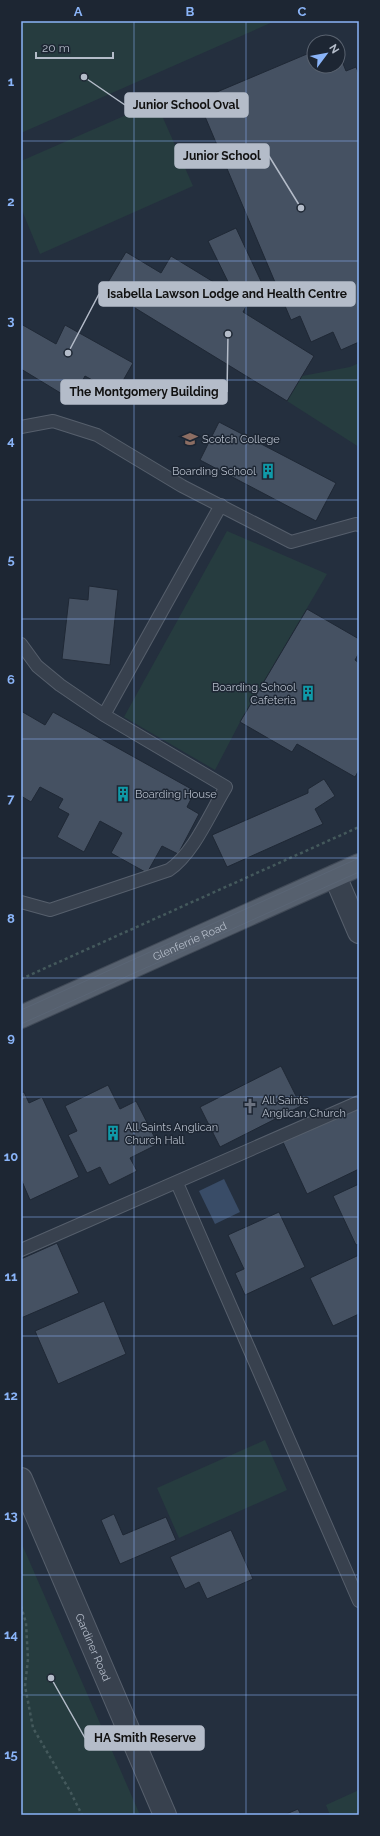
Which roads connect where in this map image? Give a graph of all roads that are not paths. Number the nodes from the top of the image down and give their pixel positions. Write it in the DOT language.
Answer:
graph roads {
  1 [pos="21,427"];
  2 [pos="221,506"];
  3 [pos="359,525"];
  4 [pos="21,644"];
  5 [pos="104,715"];
  6 [pos="359,865"];
  7 [pos="335,876"];
  8 [pos="21,902"];
  9 [pos="359,932"];
  10 [pos="21,1017"];
  11 [pos="359,1102"];
  12 [pos="177,1182"];
  13 [pos="21,1250"];
  14 [pos="21,1478"];
  15 [pos="359,1601"];
  16 [pos="165,1815"];
  1 -- 2 [label="lane"];
  2 -- 3 [label="lane"];
  2 -- 5 [label="lane"];
  4 -- 5 [label="lane"];
  5 -- 8 [label="lane"];
  6 -- 7 [label="main road, Glenferrie Road"];
  7 -- 9 [label="street"];
  7 -- 10 [label="main road, Glenferrie Road"];
  11 -- 12 [label="lane"];
  12 -- 13 [label="lane"];
  12 -- 15 [label="lane"];
  14 -- 16 [label="street, Gardiner Road"];
}
